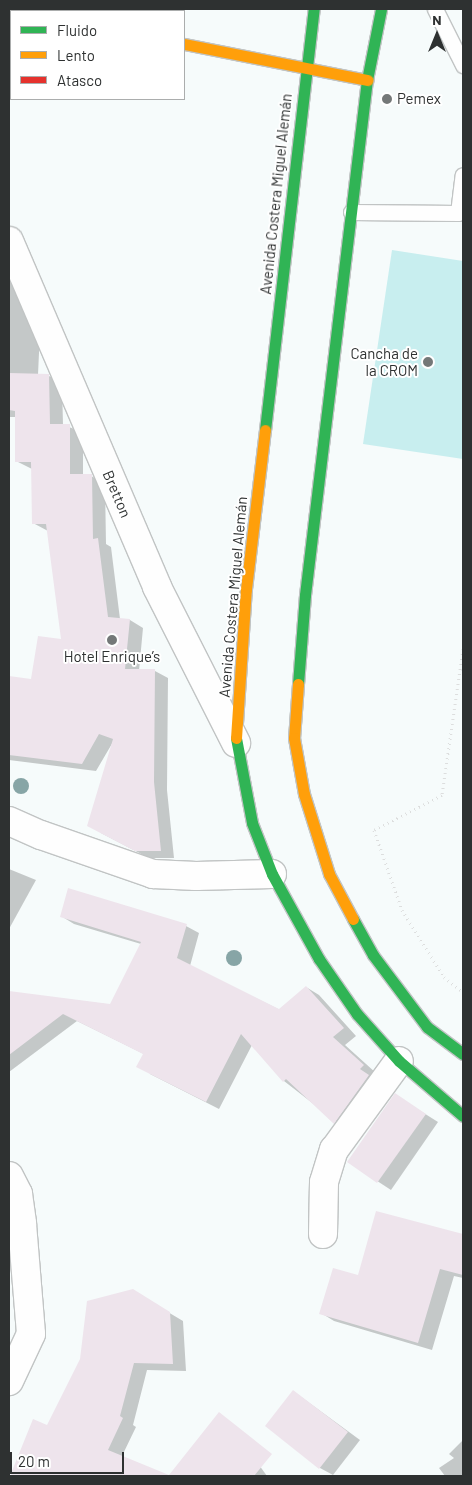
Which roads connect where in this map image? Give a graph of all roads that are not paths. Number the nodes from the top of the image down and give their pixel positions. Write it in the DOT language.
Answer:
graph roads {
  1 [pos="314,9"];
  2 [pos="381,9"];
  3 [pos="435,9"];
  4 [pos="185,44"];
  5 [pos="463,65"];
  6 [pos="305,66"];
  7 [pos="367,80"];
  8 [pos="463,175"];
  9 [pos="351,212"];
  10 [pos="9,241"];
  11 [pos="236,742"];
  12 [pos="9,820"];
  13 [pos="272,874"];
  14 [pos="463,1054"];
  15 [pos="400,1061"];
  16 [pos="463,1116"];
  17 [pos="9,1176"];
  18 [pos="324,1234"];
  19 [pos="9,1381"];
  1 -- 6 [label="main road, Avenida Costera Miguel Alemán"];
  2 -- 7 [label="main road"];
  3 -- 5 [label="lane"];
  4 -- 6 [label="main road"];
  6 -- 7 [label="main road"];
  6 -- 11 [label="main road, Avenida Costera Miguel Alemán"];
  7 -- 9 [label="main road"];
  8 -- 9 [label="lane"];
  9 -- 14 [label="main road"];
  10 -- 11 [label="street, Bretton"];
  11 -- 13 [label="main road, Avenida Costera Miguel Alemán"];
  12 -- 13 [label="street"];
  13 -- 15 [label="main road, Avenida Costera Miguel Alemán"];
  15 -- 16 [label="main road, Avenida Costera Miguel Alemán"];
  15 -- 18 [label="street"];
  17 -- 19 [label="street"];
}
